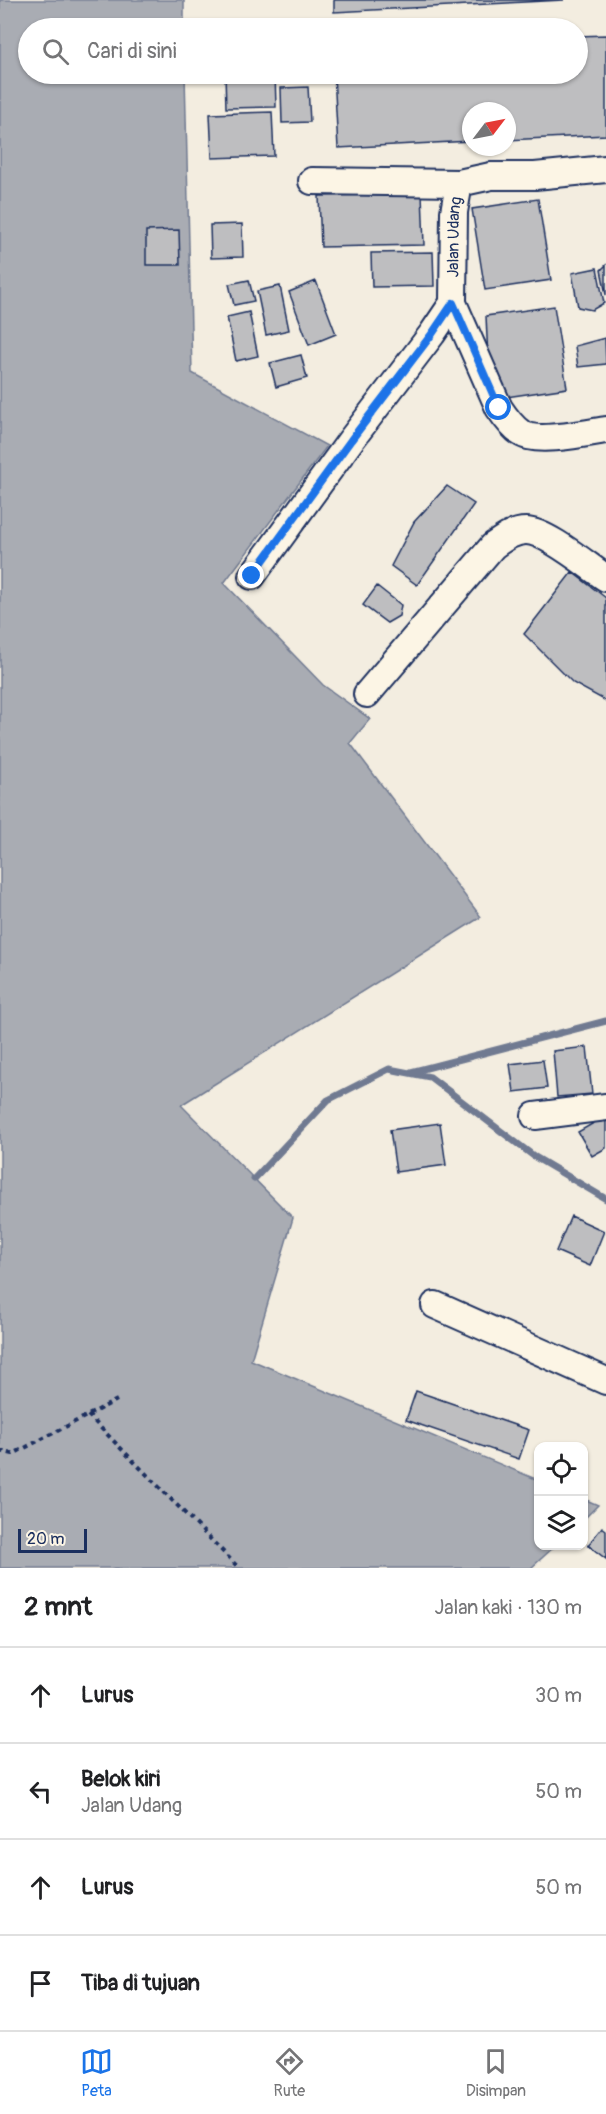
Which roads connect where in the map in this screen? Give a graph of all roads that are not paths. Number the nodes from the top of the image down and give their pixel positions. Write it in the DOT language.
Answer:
graph roads {
  1 [pos="606,169"];
  2 [pos="312,181"];
  3 [pos="459,183"];
  4 [pos="453,303"];
  5 [pos="606,430"];
  6 [pos="252,576"];
  7 [pos="606,578"];
  8 [pos="367,694"];
  9 [pos="606,1107"];
  10 [pos="535,1116"];
  11 [pos="435,1305"];
  12 [pos="606,1381"];
  1 -- 3 [label="street, Jalan Udang"];
  2 -- 3 [label="street"];
  3 -- 4 [label="street, Jalan Udang"];
  4 -- 5 [label="street"];
  4 -- 6 [label="street"];
  7 -- 8 [label="street"];
  9 -- 10 [label="street"];
  11 -- 12 [label="street"];
}
